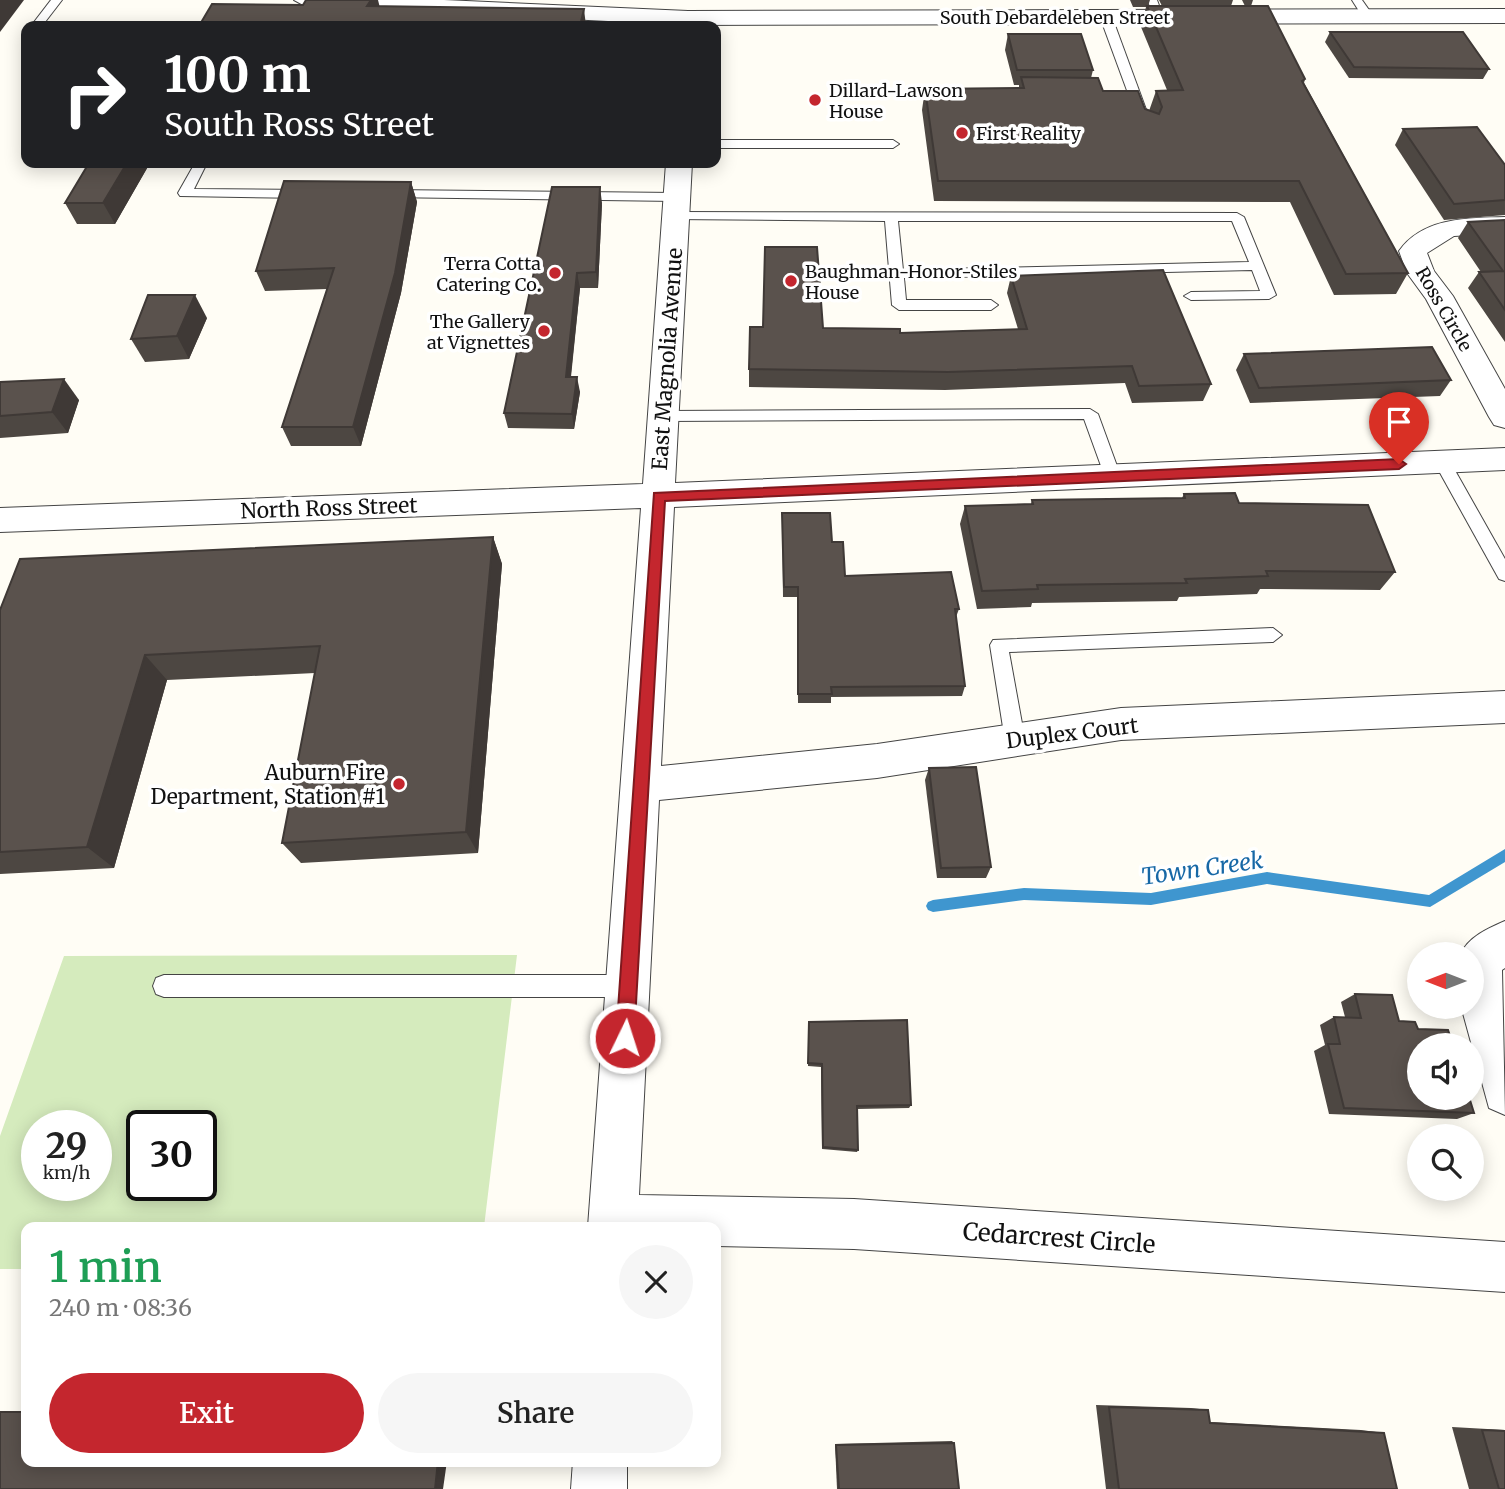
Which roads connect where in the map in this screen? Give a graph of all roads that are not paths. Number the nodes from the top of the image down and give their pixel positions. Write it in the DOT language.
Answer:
graph roads {
  1 [pos="57,0"];
  2 [pos="305,0"];
  3 [pos="1239,8"];
  4 [pos="1362,8"];
  5 [pos="1156,9"];
  6 [pos="1505,16"];
  7 [pos="1106,17"];
  8 [pos="40,21"];
  9 [pos="671,21"];
  10 [pos="721,22"];
  11 [pos="1120,92"];
  12 [pos="1134,92"];
  13 [pos="1147,129"];
  14 [pos="721,144"];
  15 [pos="893,144"];
  16 [pos="198,168"];
  17 [pos="679,168"];
  18 [pos="322,194"];
  19 [pos="377,194"];
  20 [pos="676,206"];
  21 [pos="891,217"];
  22 [pos="1505,225"];
  23 [pos="1255,266"];
  24 [pos="895,274"];
  25 [pos="1191,296"];
  26 [pos="991,305"];
  27 [pos="664,416"];
  28 [pos="1505,417"];
  29 [pos="1505,459"];
  30 [pos="1442,462"];
  31 [pos="1113,477"];
  32 [pos="658,496"];
  33 [pos="0,520"];
  34 [pos="1505,574"];
  35 [pos="1273,635"];
  36 [pos="1505,707"];
  37 [pos="1015,740"];
  38 [pos="640,785"];
  39 [pos="1505,942"];
  40 [pos="164,986"];
  41 [pos="628,986"];
  42 [pos="1505,1092"];
  43 [pos="613,1222"];
  44 [pos="721,1223"];
  45 [pos="1505,1267"];
  46 [pos="600,1467"];
  47 [pos="599,1489"];
  1 -- 8 [label="lane"];
  2 -- 9 [label="street, South Debardeleben Street"];
  3 -- 4 [label="street, South Debardeleben Street"];
  3 -- 5 [label="street, South Debardeleben Street"];
  4 -- 6 [label="street, South Debardeleben Street"];
  5 -- 7 [label="street, South Debardeleben Street"];
  7 -- 10 [label="street, South Debardeleben Street"];
  7 -- 12 [label="lane"];
  11 -- 12 [label="lane"];
  12 -- 13 [label="lane"];
  14 -- 15 [label="lane"];
  16 -- 18 [label="lane"];
  17 -- 20 [label="street, East Magnolia Avenue"];
  19 -- 20 [label="lane"];
  20 -- 21 [label="lane"];
  20 -- 27 [label="street, East Magnolia Avenue"];
  21 -- 23 [label="lane"];
  21 -- 24 [label="lane"];
  22 -- 28 [label="street, Ross Circle"];
  23 -- 24 [label="lane"];
  23 -- 25 [label="lane"];
  24 -- 26 [label="lane"];
  27 -- 31 [label="lane"];
  27 -- 32 [label="street, East Magnolia Avenue"];
  29 -- 30 [label="street, North Ross Street"];
  30 -- 31 [label="street, North Ross Street"];
  30 -- 34 [label="lane"];
  31 -- 32 [label="street, North Ross Street"];
  32 -- 33 [label="street, North Ross Street"];
  32 -- 38 [label="street, East Magnolia Avenue"];
  35 -- 37 [label="lane"];
  36 -- 37 [label="street, Duplex Court"];
  37 -- 38 [label="street, Duplex Court"];
  38 -- 41 [label="street, East Magnolia Avenue"];
  39 -- 42 [label="street"];
  40 -- 41 [label="lane"];
  41 -- 43 [label="street, East Magnolia Avenue"];
  44 -- 45 [label="street, Cedarcrest Circle"];
  46 -- 47 [label="street"];
}
